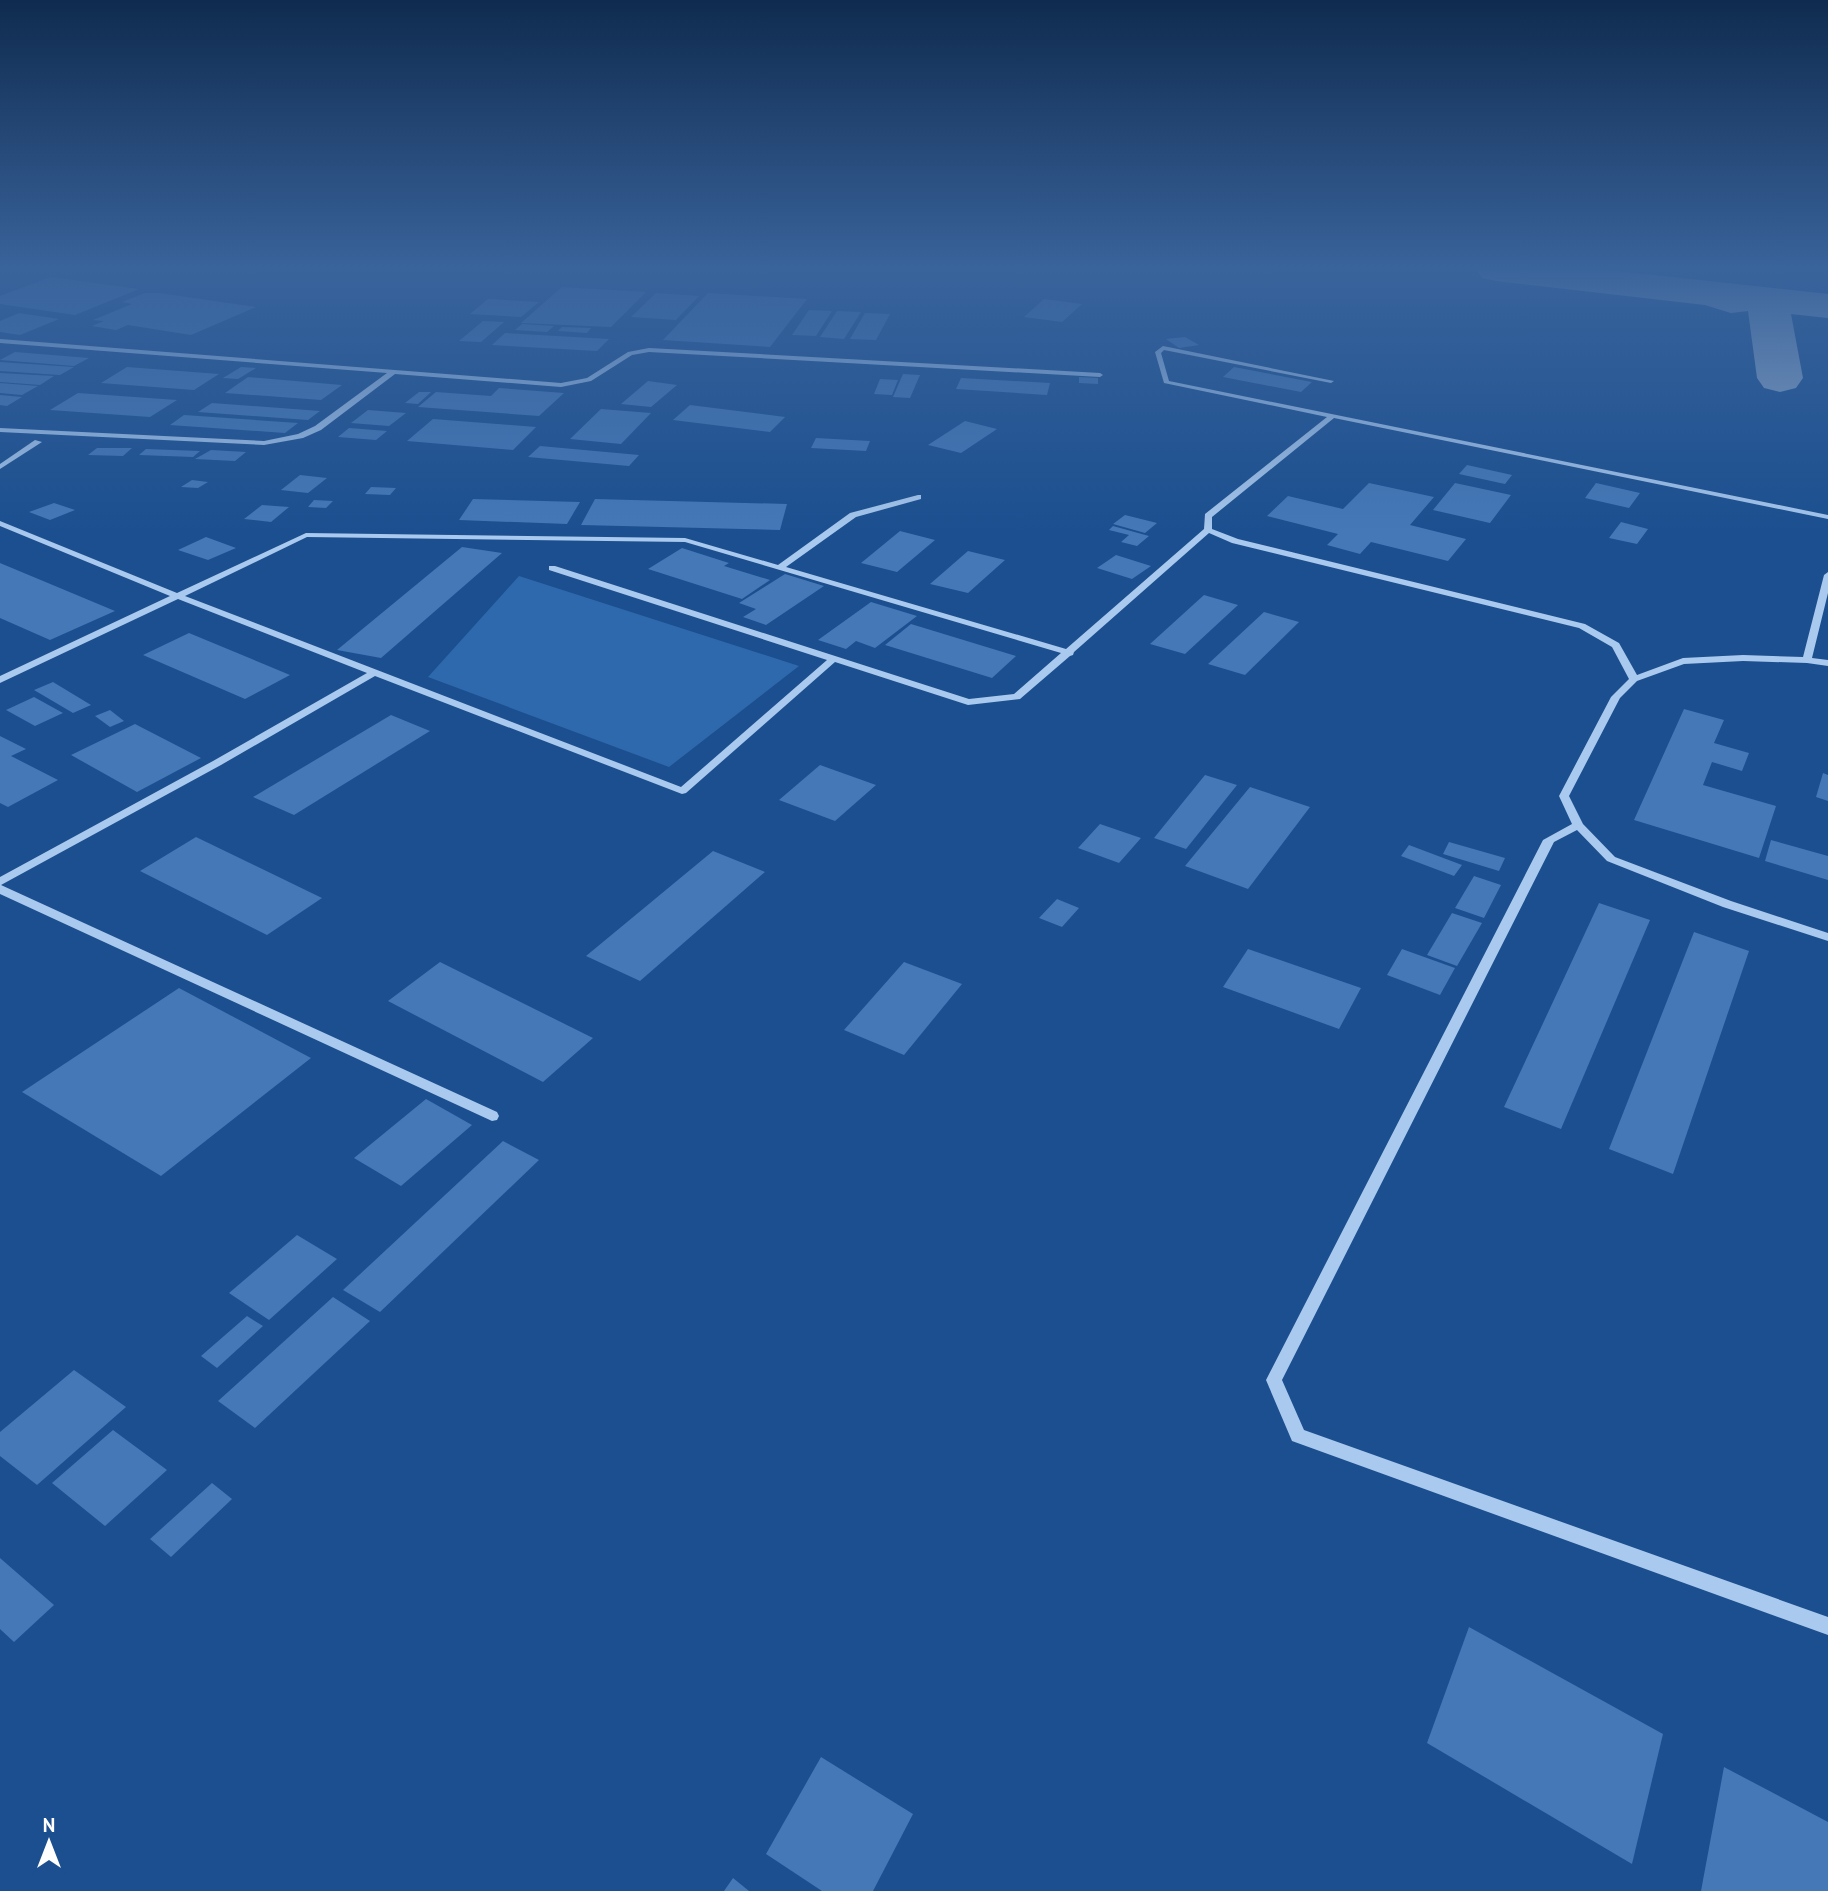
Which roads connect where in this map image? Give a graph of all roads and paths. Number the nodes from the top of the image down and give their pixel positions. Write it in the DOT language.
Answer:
graph roads {
  1 [pos="211,358"];
  2 [pos="622,358"];
  3 [pos="804,358"];
  4 [pos="1160,358"];
  5 [pos="1215,358"];
  6 [pos="392,373"];
  7 [pos="1100,375"];
  8 [pos="1331,381"];
  9 [pos="1333,416"];
  10 [pos="0,430"];
  11 [pos="38,442"];
  12 [pos="0,467"];
  13 [pos="918,497"];
  14 [pos="1828,517"];
  15 [pos="0,523"];
  16 [pos="1208,530"];
  17 [pos="552,568"];
  18 [pos="779,568"];
  19 [pos="1828,575"];
  20 [pos="178,596"];
  21 [pos="1070,653"];
  22 [pos="833,659"];
  23 [pos="1807,660"];
  24 [pos="1828,663"];
  25 [pos="375,672"];
  26 [pos="1634,679"];
  27 [pos="0,680"];
  28 [pos="1578,825"];
  29 [pos="0,882"];
  30 [pos="0,889"];
  31 [pos="1828,937"];
  32 [pos="492,1116"];
  33 [pos="1828,1626"];
  1 -- 6 [label="lane"];
  2 -- 6 [label="lane"];
  3 -- 7 [label="lane"];
  4 -- 9 [label="lane"];
  5 -- 8 [label="lane"];
  6 -- 10 [label="lane"];
  9 -- 14 [label="lane"];
  9 -- 16 [label="lane"];
  11 -- 12 [label="lane"];
  13 -- 18 [label="lane"];
  15 -- 20 [label="lane"];
  16 -- 21 [label="lane"];
  16 -- 26 [label="lane"];
  17 -- 22 [label="lane"];
  18 -- 20 [label="lane"];
  18 -- 21 [label="lane"];
  19 -- 23 [label="lane"];
  20 -- 25 [label="lane"];
  20 -- 27 [label="lane"];
  21 -- 22 [label="lane"];
  22 -- 25 [label="lane"];
  23 -- 24 [label="lane"];
  23 -- 26 [label="lane"];
  25 -- 29 [label="lane"];
  26 -- 28 [label="lane"];
  28 -- 31 [label="lane"];
  28 -- 33 [label="lane"];
  30 -- 32 [label="lane"];
}
